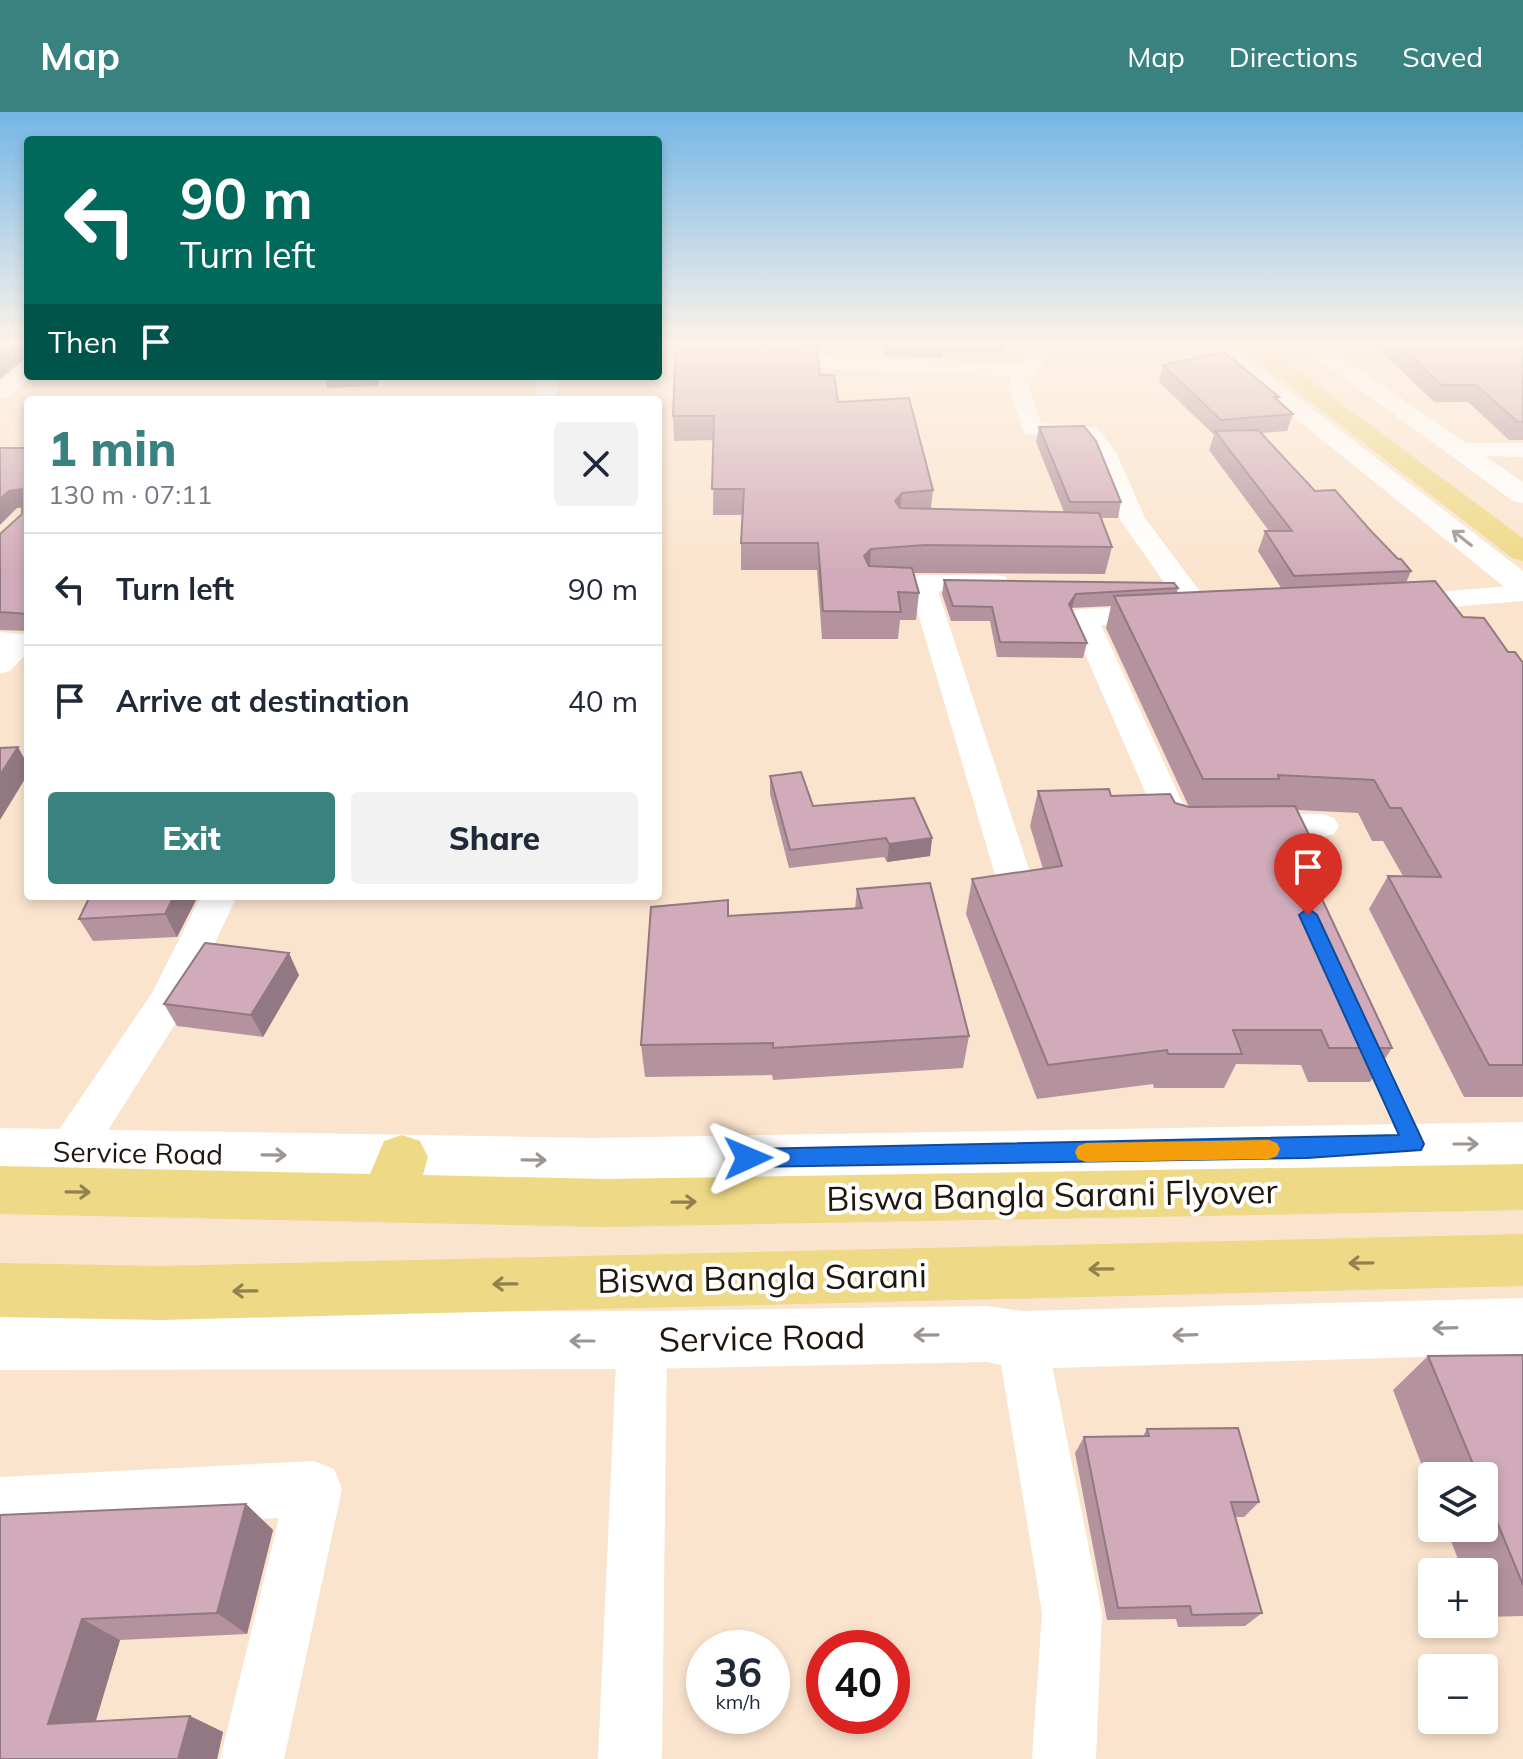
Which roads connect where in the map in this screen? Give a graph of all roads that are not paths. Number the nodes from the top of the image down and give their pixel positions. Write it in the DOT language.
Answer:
graph roads {
  1 [pos="1029,420"];
  2 [pos="1311,420"];
  3 [pos="1348,420"];
  4 [pos="1394,420"];
  5 [pos="1417,420"];
  6 [pos="1460,450"];
  7 [pos="1523,450"];
  8 [pos="1523,495"];
  9 [pos="1523,515"];
  10 [pos="1113,529"];
  11 [pos="1143,529"];
  12 [pos="1523,552"];
  13 [pos="1027,584"];
  14 [pos="1148,585"];
  15 [pos="1179,586"];
  16 [pos="1523,586"];
  17 [pos="1523,593"];
  18 [pos="1378,605"];
  19 [pos="1231,611"];
  20 [pos="1201,612"];
  21 [pos="0,641"];
  22 [pos="0,665"];
  23 [pos="1322,826"];
  24 [pos="1017,888"];
  25 [pos="217,900"];
  26 [pos="1361,1029"];
  27 [pos="1413,1144"];
  28 [pos="1523,1144"];
  29 [pos="0,1150"];
  30 [pos="70,1151"];
  31 [pos="396,1178"];
  32 [pos="1523,1187"];
  33 [pos="0,1190"];
  34 [pos="1523,1260"];
  35 [pos="0,1290"];
  36 [pos="1523,1326"];
  37 [pos="642,1340"];
  38 [pos="1022,1340"];
  39 [pos="0,1341"];
  40 [pos="0,1505"];
  41 [pos="252,1759"];
  42 [pos="630,1759"];
  43 [pos="1064,1759"];
  1 -- 11 [label="street"];
  16 -- 2 [label="street, one-way"];
  3 -- 12 [label="main road"];
  4 -- 9 [label="main road"];
  5 -- 6 [label="street"];
  6 -- 7 [label="street"];
  6 -- 8 [label="street"];
  10 -- 11 [label="street"];
  11 -- 15 [label="street"];
  13 -- 24 [label="street"];
  14 -- 15 [label="street"];
  15 -- 20 [label="street"];
  17 -- 18 [label="street"];
  19 -- 20 [label="street"];
  20 -- 23 [label="street"];
  21 -- 22 [label="street"];
  25 -- 30 [label="street"];
  26 -- 27 [label="lane"];
  27 -- 28 [label="street, Service Road, one-way"];
  31 -- 27 [label="street, Service Road, one-way"];
  29 -- 30 [label="street, Service Road"];
  30 -- 31 [label="street, Service Road, one-way"];
  31 -- 32 [label="main road, Biswa Bangla Sarani Flyover, one-way"];
  33 -- 31 [label="main road, one-way"];
  34 -- 35 [label="main road, Biswa Bangla Sarani, one-way"];
  36 -- 38 [label="street, Service Road, one-way"];
  38 -- 37 [label="street, Service Road, one-way"];
  37 -- 39 [label="street, Service Road, one-way"];
  37 -- 42 [label="street"];
  38 -- 43 [label="street"];
  40 -- 41 [label="street"];
}
